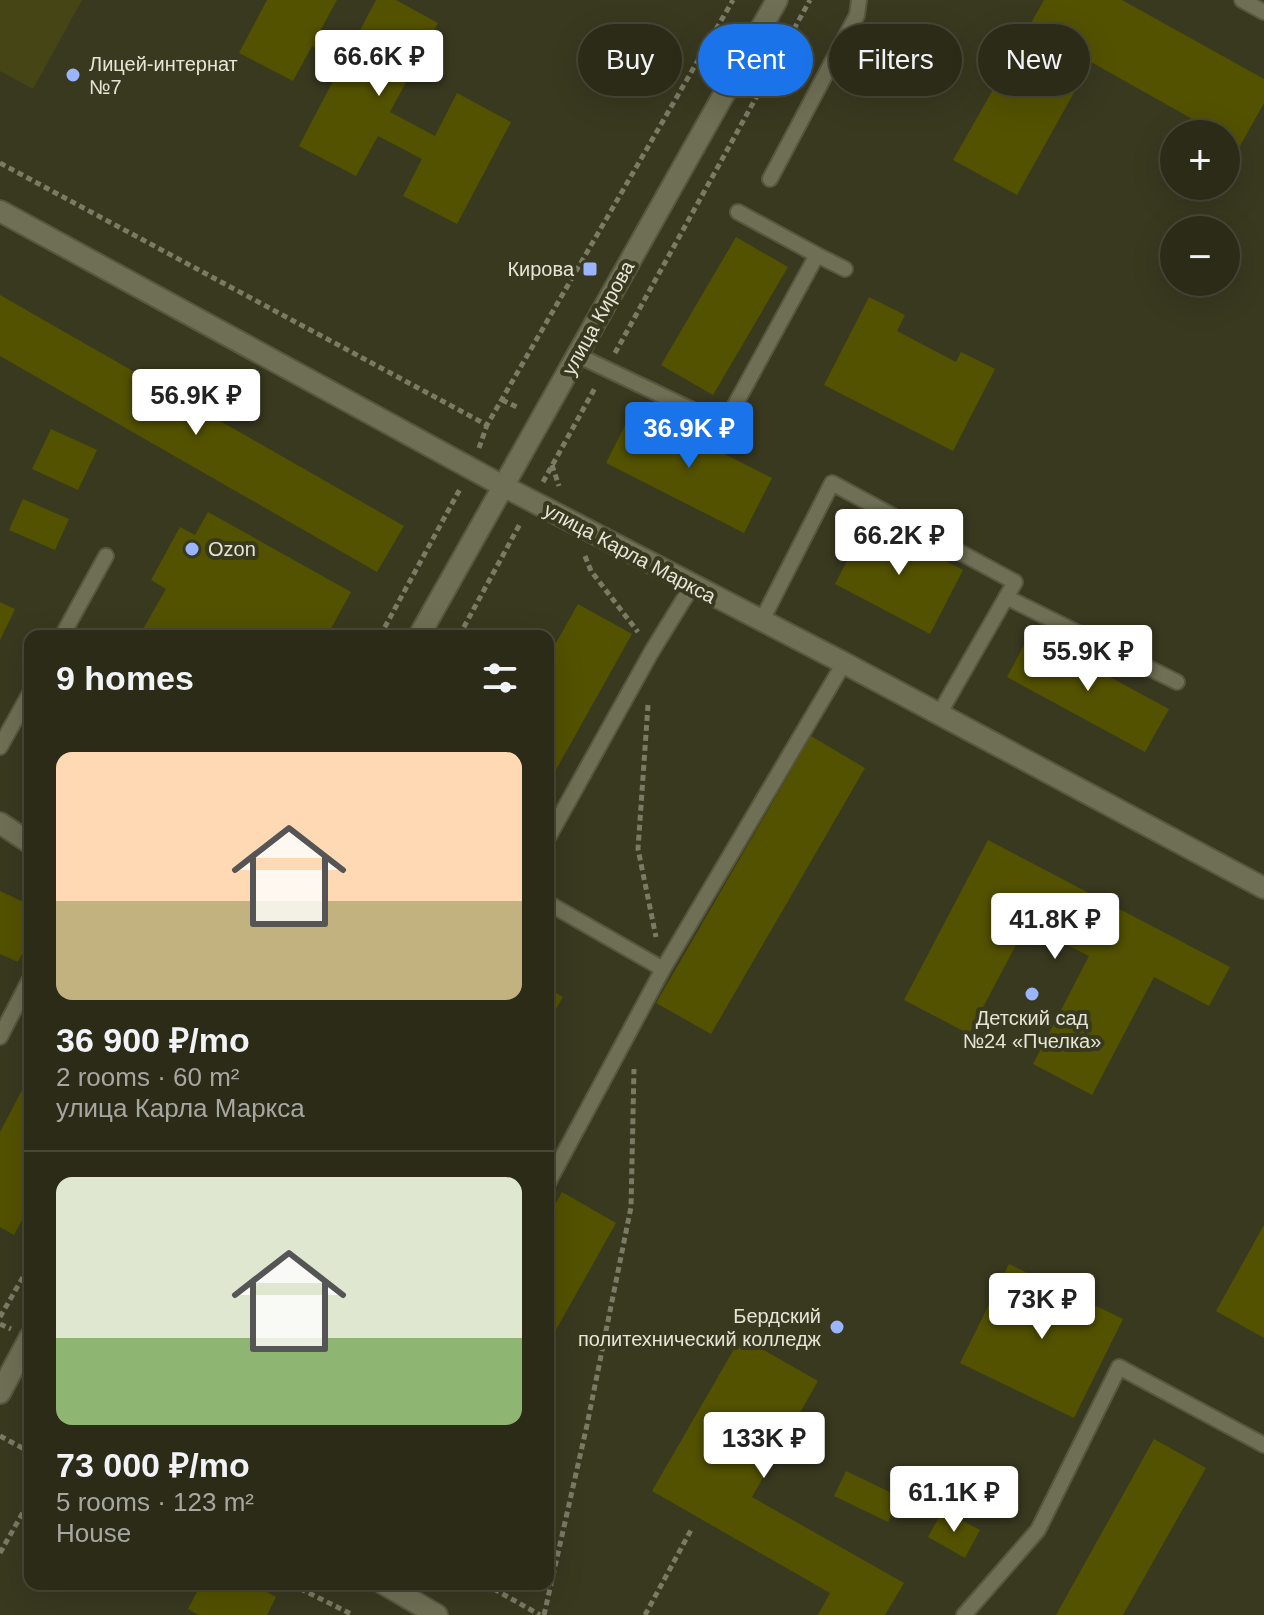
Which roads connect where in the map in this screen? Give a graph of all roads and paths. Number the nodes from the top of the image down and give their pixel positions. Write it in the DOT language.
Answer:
graph roads {
  1 [pos="733,0"];
  2 [pos="810,0"];
  3 [pos="859,0"];
  4 [pos="1242,0"];
  5 [pos="774,1"];
  6 [pos="1264,12"];
  7 [pos="0,163"];
  8 [pos="770,179"];
  9 [pos="0,211"];
  10 [pos="738,212"];
  11 [pos="817,255"];
  12 [pos="845,269"];
  13 [pos="577,355"];
  14 [pos="606,368"];
  15 [pos="487,425"];
  16 [pos="552,465"];
  17 [pos="472,469"];
  18 [pos="503,486"];
  19 [pos="533,501"];
  20 [pos="570,521"];
  21 [pos="106,556"];
  22 [pos="692,586"];
  23 [pos="1006,597"];
  24 [pos="761,622"];
  25 [pos="65,630"];
  26 [pos="383,630"];
  27 [pos="422,630"];
  28 [pos="462,630"];
  29 [pos="652,651"];
  30 [pos="844,663"];
  31 [pos="1177,682"];
  32 [pos="649,696"];
  33 [pos="24,704"];
  34 [pos="938,716"];
  35 [pos="0,747"];
  36 [pos="0,823"];
  37 [pos="554,827"];
  38 [pos="24,839"];
  39 [pos="1264,888"];
  40 [pos="554,906"];
  41 [pos="663,969"];
  42 [pos="24,991"];
  43 [pos="0,1037"];
  44 [pos="634,1068"];
  45 [pos="554,1172"];
  46 [pos="24,1275"];
  47 [pos="0,1317"];
  48 [pos="24,1345"];
  49 [pos="6,1368"];
  50 [pos="24,1378"];
  51 [pos="0,1393"];
  52 [pos="0,1436"];
  53 [pos="1264,1445"];
  54 [pos="24,1449"];
  55 [pos="24,1511"];
  56 [pos="691,1530"];
  57 [pos="0,1553"];
  58 [pos="554,1564"];
  59 [pos="303,1590"];
  60 [pos="394,1590"];
  61 [pos="496,1590"];
  62 [pos="548,1590"];
  63 [pos="353,1615"];
  64 [pos="437,1615"];
  65 [pos="542,1615"];
  66 [pos="645,1615"];
  67 [pos="964,1615"];
  1 -- 15 [label="path"];
  2 -- 14 [label="path"];
  3 -- 8 [label="lane"];
  4 -- 6 [label="lane"];
  5 -- 13 [label="street, улица Кирова"];
  7 -- 15 [label="path"];
  9 -- 17 [label="street, улица Карла Маркса"];
  10 -- 11 [label="lane"];
  11 -- 12 [label="lane"];
  11 -- 14 [label="lane"];
  13 -- 14 [label="lane"];
  13 -- 18 [label="street, улица Кирова"];
  14 -- 16 [label="path"];
  15 -- 17 [label="path"];
  16 -- 19 [label="path"];
  16 -- 20 [label="path"];
  17 -- 18 [label="street, улица Карла Маркса"];
  17 -- 26 [label="path"];
  18 -- 19 [label="street, улица Карла Маркса"];
  18 -- 27 [label="street, улица Кирова"];
  19 -- 20 [label="street, улица Карла Маркса"];
  19 -- 28 [label="path"];
  20 -- 22 [label="street, улица Карла Маркса"];
  20 -- 29 [label="path"];
  21 -- 25 [label="lane"];
  22 -- 24 [label="street, улица Карла Маркса"];
  22 -- 29 [label="lane"];
  23 -- 24 [label="lane"];
  23 -- 31 [label="lane"];
  23 -- 34 [label="lane"];
  24 -- 30 [label="street, улица Карла Маркса"];
  29 -- 37 [label="lane"];
  30 -- 34 [label="street, улица Карла Маркса"];
  30 -- 41 [label="lane"];
  32 -- 41 [label="path"];
  33 -- 35 [label="lane"];
  34 -- 39 [label="street, улица Карла Маркса"];
  36 -- 38 [label="street"];
  40 -- 41 [label="lane"];
  41 -- 45 [label="lane"];
  42 -- 43 [label="lane"];
  44 -- 58 [label="path"];
  46 -- 47 [label="path"];
  48 -- 49 [label="street"];
  49 -- 50 [label="street"];
  49 -- 51 [label="street"];
  52 -- 54 [label="path"];
  53 -- 67 [label="lane"];
  55 -- 57 [label="path"];
  56 -- 66 [label="path"];
  59 -- 63 [label="path"];
  60 -- 64 [label="street"];
  61 -- 65 [label="path"];
  62 -- 65 [label="path"];
}
